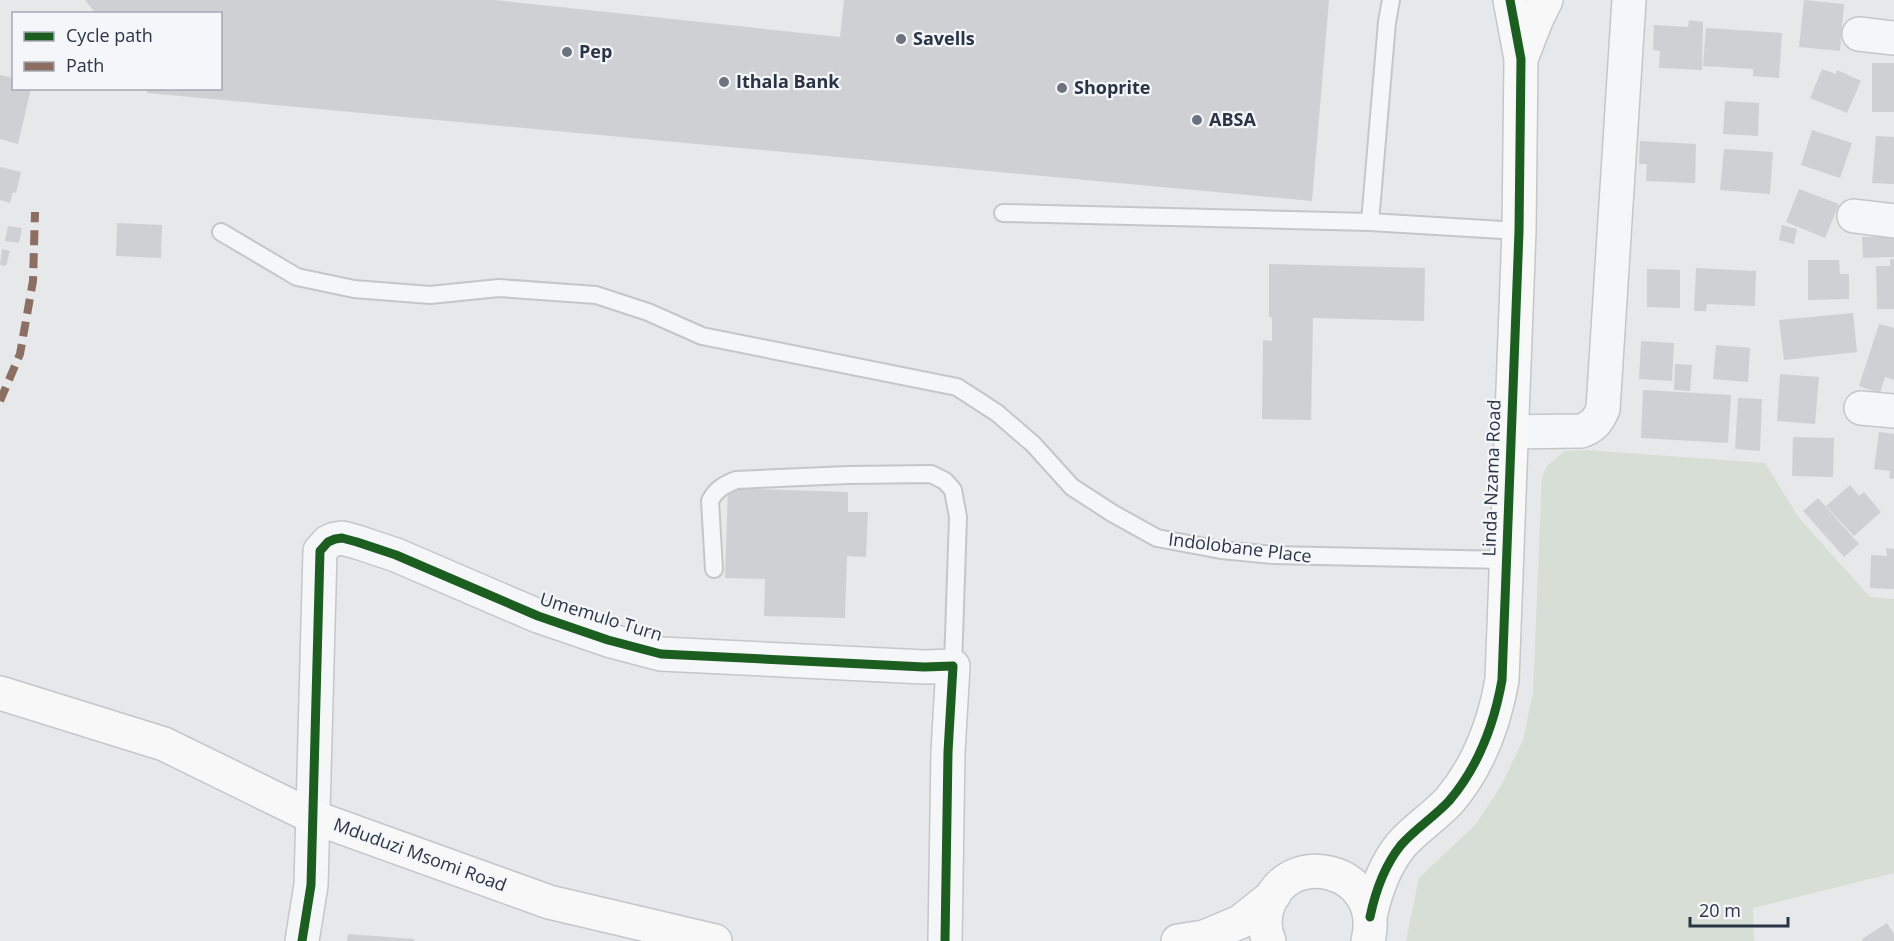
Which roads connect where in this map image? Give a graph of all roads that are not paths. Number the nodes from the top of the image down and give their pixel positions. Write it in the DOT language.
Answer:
graph roads {
  1 [pos="1391,0"];
  2 [pos="1510,0"];
  3 [pos="1546,0"];
  4 [pos="1629,0"];
  5 [pos="1859,34"];
  6 [pos="1894,38"];
  7 [pos="1521,59"];
  8 [pos="1003,213"];
  9 [pos="1854,216"];
  10 [pos="1894,221"];
  11 [pos="1370,222"];
  12 [pos="1518,231"];
  13 [pos="221,232"];
  14 [pos="1861,408"];
  15 [pos="1894,411"];
  16 [pos="1510,432"];
  17 [pos="1505,560"];
  18 [pos="714,569"];
  19 [pos="953,666"];
  20 [pos="0,693"];
  21 [pos="313,817"];
  22 [pos="1401,845"];
  23 [pos="1324,872"];
  24 [pos="1274,895"];
  25 [pos="1369,929"];
  26 [pos="1191,939"];
  27 [pos="302,941"];
  28 [pos="715,941"];
  29 [pos="945,941"];
  30 [pos="1239,941"];
  31 [pos="1269,941"];
  1 -- 11 [label="lane"];
  2 -- 7 [label="street, Linda Nzama Road"];
  3 -- 7 [label="street, Linda Nzama Road"];
  4 -- 16 [label="street"];
  5 -- 6 [label="street"];
  7 -- 12 [label="street, Linda Nzama Road"];
  8 -- 11 [label="lane"];
  9 -- 10 [label="street"];
  11 -- 12 [label="lane"];
  12 -- 16 [label="street, Linda Nzama Road"];
  13 -- 17 [label="lane, Indolobane Place"];
  14 -- 15 [label="street"];
  16 -- 17 [label="street, Linda Nzama Road"];
  17 -- 22 [label="street, Linda Nzama Road"];
  18 -- 19 [label="lane"];
  19 -- 21 [label="street, Umemulo Turn"];
  19 -- 29 [label="street"];
  20 -- 21 [label="street, Mduduzi Msomi Road"];
  21 -- 27 [label="street"];
  21 -- 28 [label="street, Mduduzi Msomi Road"];
  22 -- 23 [label="street, Linda Nzama Road"];
  22 -- 25 [label="street, Linda Nzama Road"];
  23 -- 24 [label="street, Linda Nzama Road"];
  23 -- 25 [label="street"];
  24 -- 26 [label="street"];
  24 -- 31 [label="street"];
  26 -- 30 [label="street"];
}
